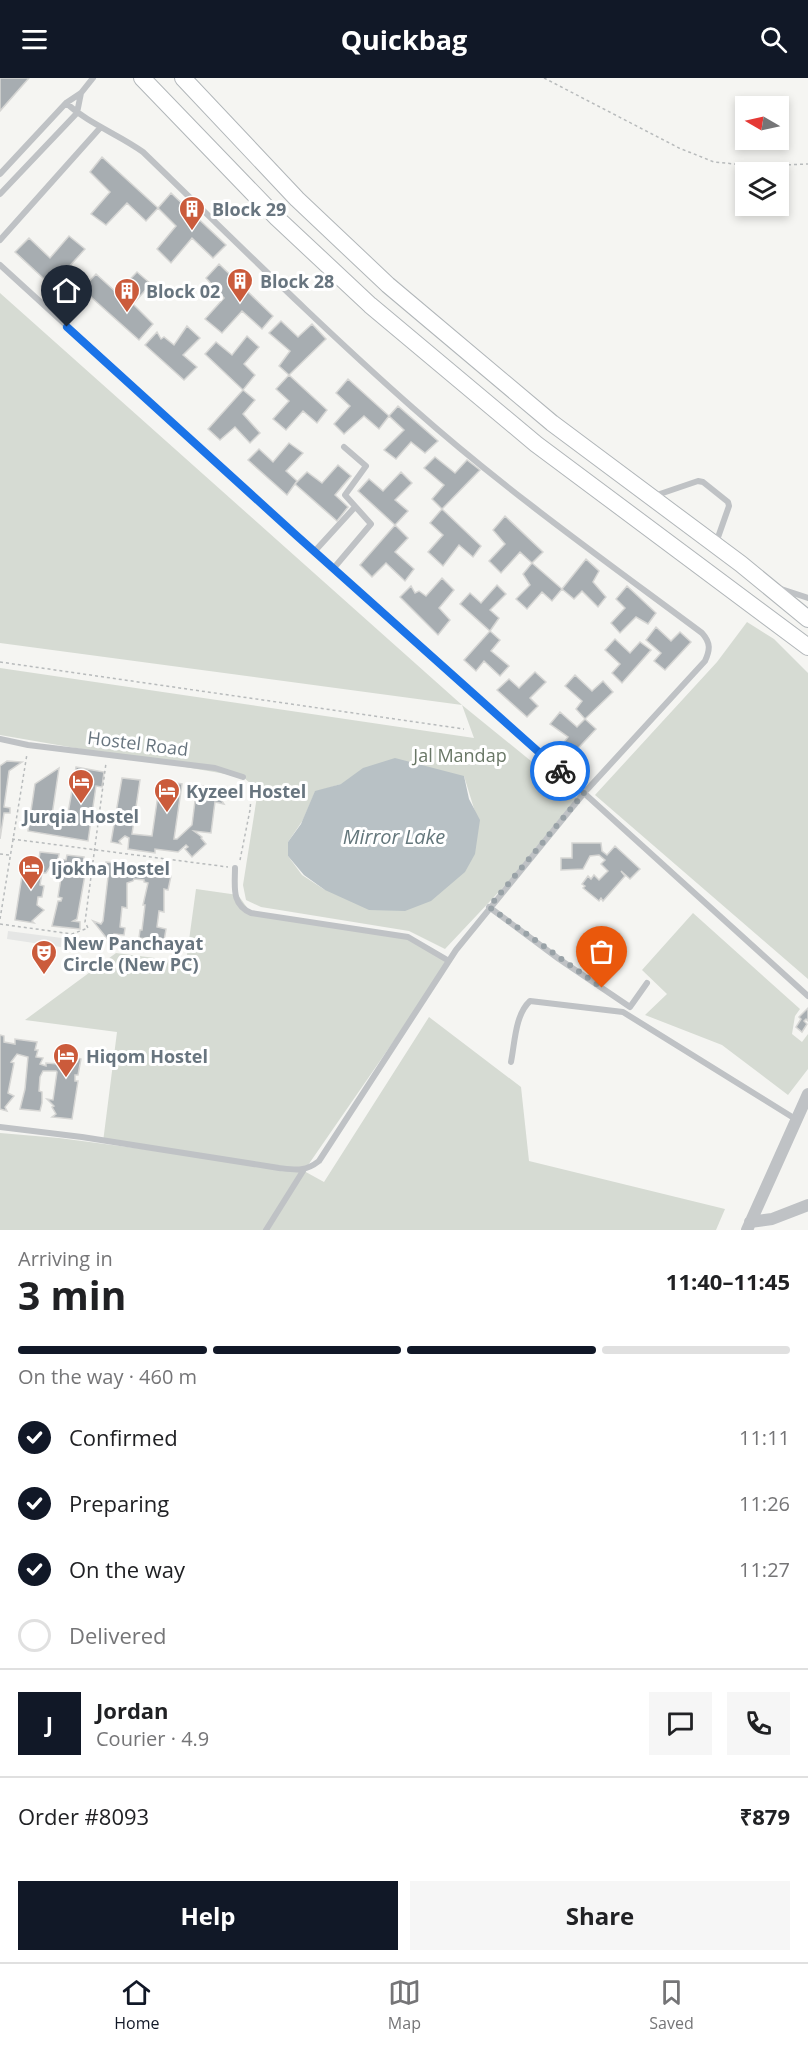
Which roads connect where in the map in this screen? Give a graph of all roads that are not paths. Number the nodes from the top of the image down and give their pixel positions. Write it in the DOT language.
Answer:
graph roads {
  1 [pos="93,78"];
  2 [pos="142,78"];
  3 [pos="192,81"];
  4 [pos="81,93"];
  5 [pos="66,103"];
  6 [pos="77,113"];
  7 [pos="100,128"];
  8 [pos="0,174"];
  9 [pos="0,194"];
  10 [pos="0,240"];
  11 [pos="0,265"];
  12 [pos="344,447"];
  13 [pos="651,497"];
  14 [pos="355,507"];
  15 [pos="715,545"];
  16 [pos="314,552"];
  17 [pos="703,567"];
  18 [pos="333,569"];
  19 [pos="770,587"];
  20 [pos="808,598"];
  21 [pos="808,620"];
  22 [pos="808,647"];
  23 [pos="0,739"];
  24 [pos="243,777"];
  25 [pos="584,793"];
  26 [pos="235,868"];
  27 [pos="489,907"];
  28 [pos="448,961"];
  29 [pos="646,983"];
  30 [pos="808,996"];
  31 [pos="511,1062"];
  32 [pos="808,1094"];
  33 [pos="798,1121"];
  34 [pos="0,1127"];
  35 [pos="303,1171"];
  36 [pos="808,1205"];
  37 [pos="748,1226"];
  38 [pos="266,1230"];
  1 -- 4 [label="lane"];
  2 -- 17 [label="street"];
  3 -- 13 [label="street"];
  4 -- 5 [label="lane"];
  4 -- 6 [label="lane"];
  5 -- 6 [label="lane"];
  5 -- 8 [label="lane"];
  6 -- 7 [label="lane"];
  6 -- 9 [label="lane"];
  7 -- 10 [label="lane"];
  7 -- 25 [label="lane"];
  11 -- 16 [label="lane"];
  12 -- 14 [label="lane"];
  13 -- 15 [label="street"];
  13 -- 15 [label="lane"];
  14 -- 16 [label="lane"];
  14 -- 18 [label="lane"];
  15 -- 17 [label="street"];
  15 -- 19 [label="street"];
  16 -- 18 [label="lane"];
  17 -- 22 [label="street"];
  18 -- 25 [label="lane"];
  19 -- 20 [label="lane"];
  19 -- 21 [label="street"];
  23 -- 24 [label="lane, Hostel Road"];
  25 -- 27 [label="lane"];
  25 -- 30 [label="lane"];
  26 -- 28 [label="lane"];
  27 -- 28 [label="lane"];
  27 -- 29 [label="lane"];
  28 -- 35 [label="lane"];
  31 -- 33 [label="lane"];
  32 -- 33 [label="street"];
  33 -- 37 [label="street"];
  34 -- 35 [label="lane"];
  35 -- 38 [label="lane"];
  36 -- 37 [label="street"];
}
